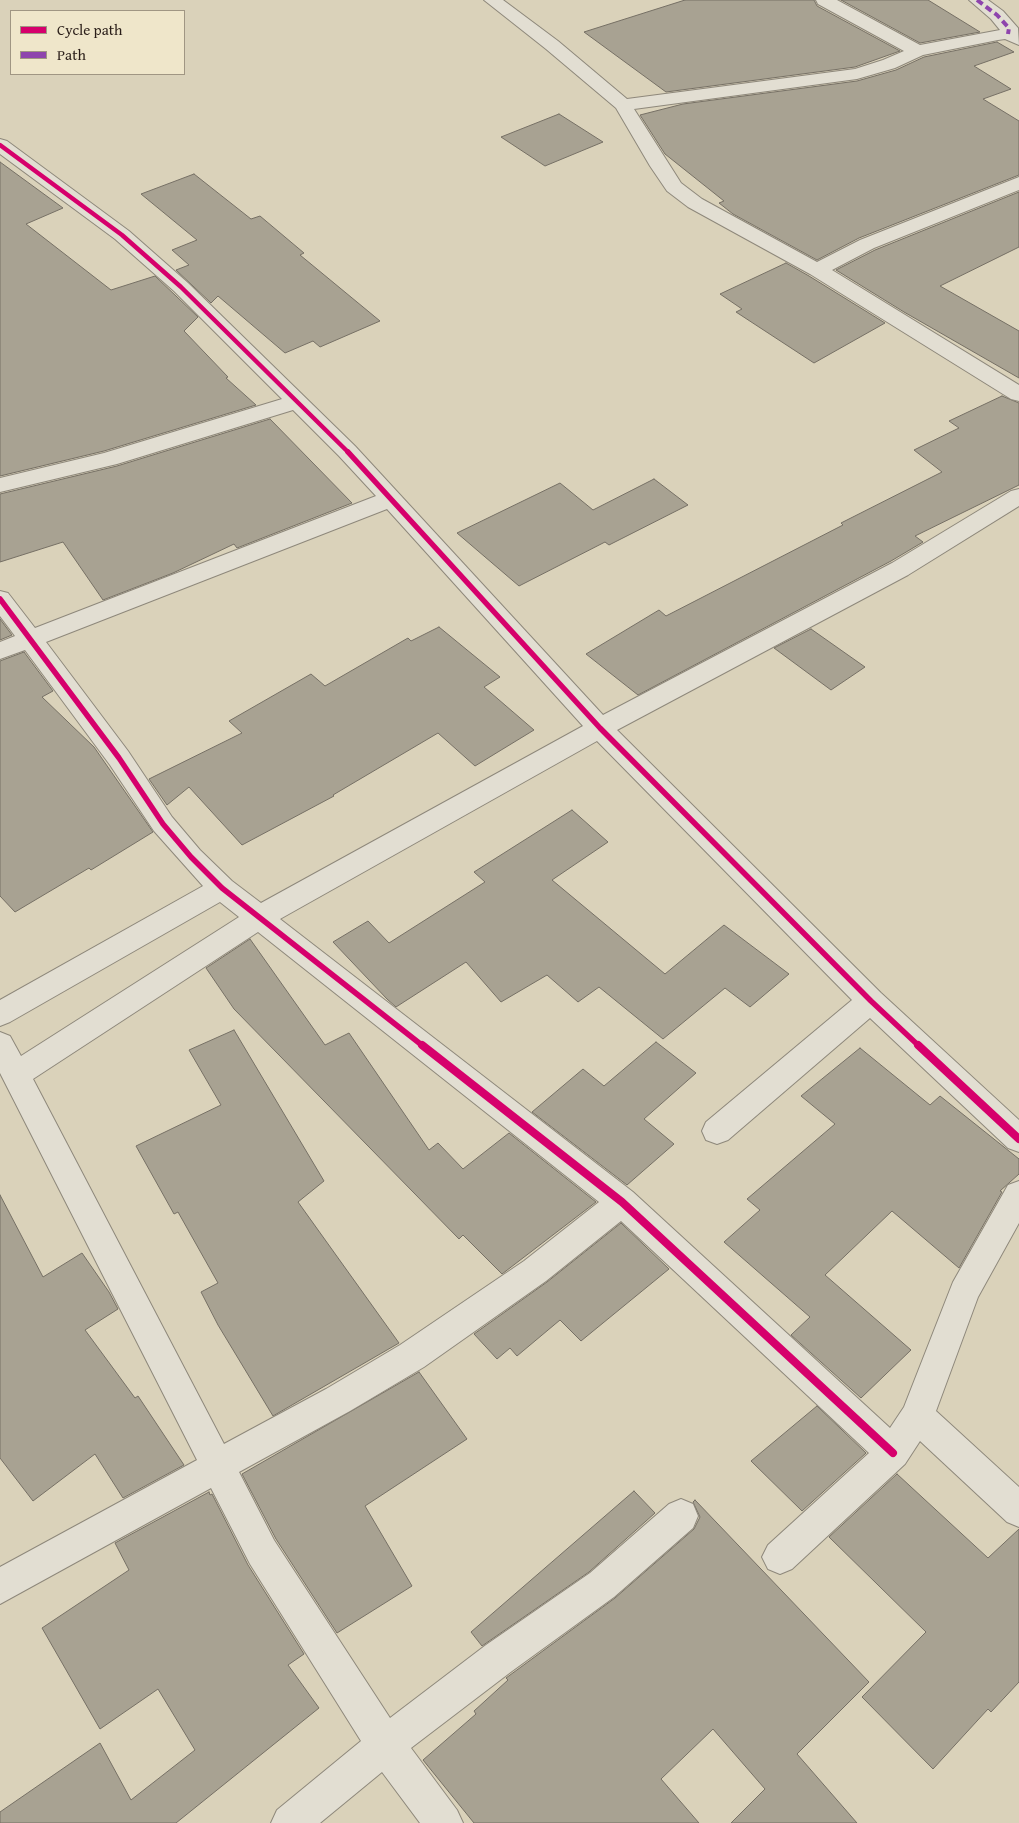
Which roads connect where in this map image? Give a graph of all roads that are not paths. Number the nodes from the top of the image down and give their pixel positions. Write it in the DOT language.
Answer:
graph roads {
  1 [pos="493,0"];
  2 [pos="824,0"];
  3 [pos="977,0"];
  4 [pos="1013,37"];
  5 [pos="918,51"];
  6 [pos="623,105"];
  7 [pos="0,145"];
  8 [pos="1019,183"];
  9 [pos="817,270"];
  10 [pos="1019,394"];
  11 [pos="298,402"];
  12 [pos="0,485"];
  13 [pos="1019,496"];
  14 [pos="390,499"];
  15 [pos="0,599"];
  16 [pos="30,640"];
  17 [pos="0,651"];
  18 [pos="600,728"];
  19 [pos="222,888"];
  20 [pos="260,916"];
  21 [pos="871,1000"];
  22 [pos="0,1014"];
  23 [pos="0,1044"];
  24 [pos="16,1074"];
  25 [pos="716,1132"];
  26 [pos="1019,1139"];
  27 [pos="1019,1194"];
  28 [pos="622,1202"];
  29 [pos="917,1416"];
  30 [pos="893,1454"];
  31 [pos="218,1466"];
  32 [pos="1019,1510"];
  33 [pos="680,1516"];
  34 [pos="780,1557"];
  35 [pos="0,1586"];
  36 [pos="385,1745"];
  37 [pos="290,1823"];
  38 [pos="444,1823"];
  1 -- 6 [label="street"];
  2 -- 5 [label="street"];
  3 -- 4 [label="street"];
  4 -- 5 [label="street"];
  5 -- 6 [label="street"];
  6 -- 9 [label="street"];
  7 -- 11 [label="street"];
  8 -- 9 [label="street"];
  9 -- 10 [label="street"];
  11 -- 12 [label="street"];
  11 -- 14 [label="street"];
  13 -- 18 [label="street"];
  14 -- 16 [label="street"];
  14 -- 18 [label="street"];
  15 -- 16 [label="street"];
  16 -- 17 [label="street"];
  16 -- 19 [label="street"];
  18 -- 20 [label="street"];
  18 -- 21 [label="street"];
  19 -- 20 [label="street"];
  19 -- 22 [label="street"];
  20 -- 24 [label="street"];
  20 -- 28 [label="street"];
  21 -- 25 [label="street"];
  21 -- 26 [label="street"];
  23 -- 24 [label="street"];
  24 -- 31 [label="street"];
  27 -- 29 [label="street"];
  28 -- 30 [label="street"];
  28 -- 31 [label="street"];
  29 -- 30 [label="street"];
  29 -- 32 [label="street"];
  30 -- 34 [label="street"];
  31 -- 35 [label="street"];
  31 -- 36 [label="street"];
  33 -- 36 [label="street"];
  36 -- 37 [label="street"];
  36 -- 38 [label="street"];
}
